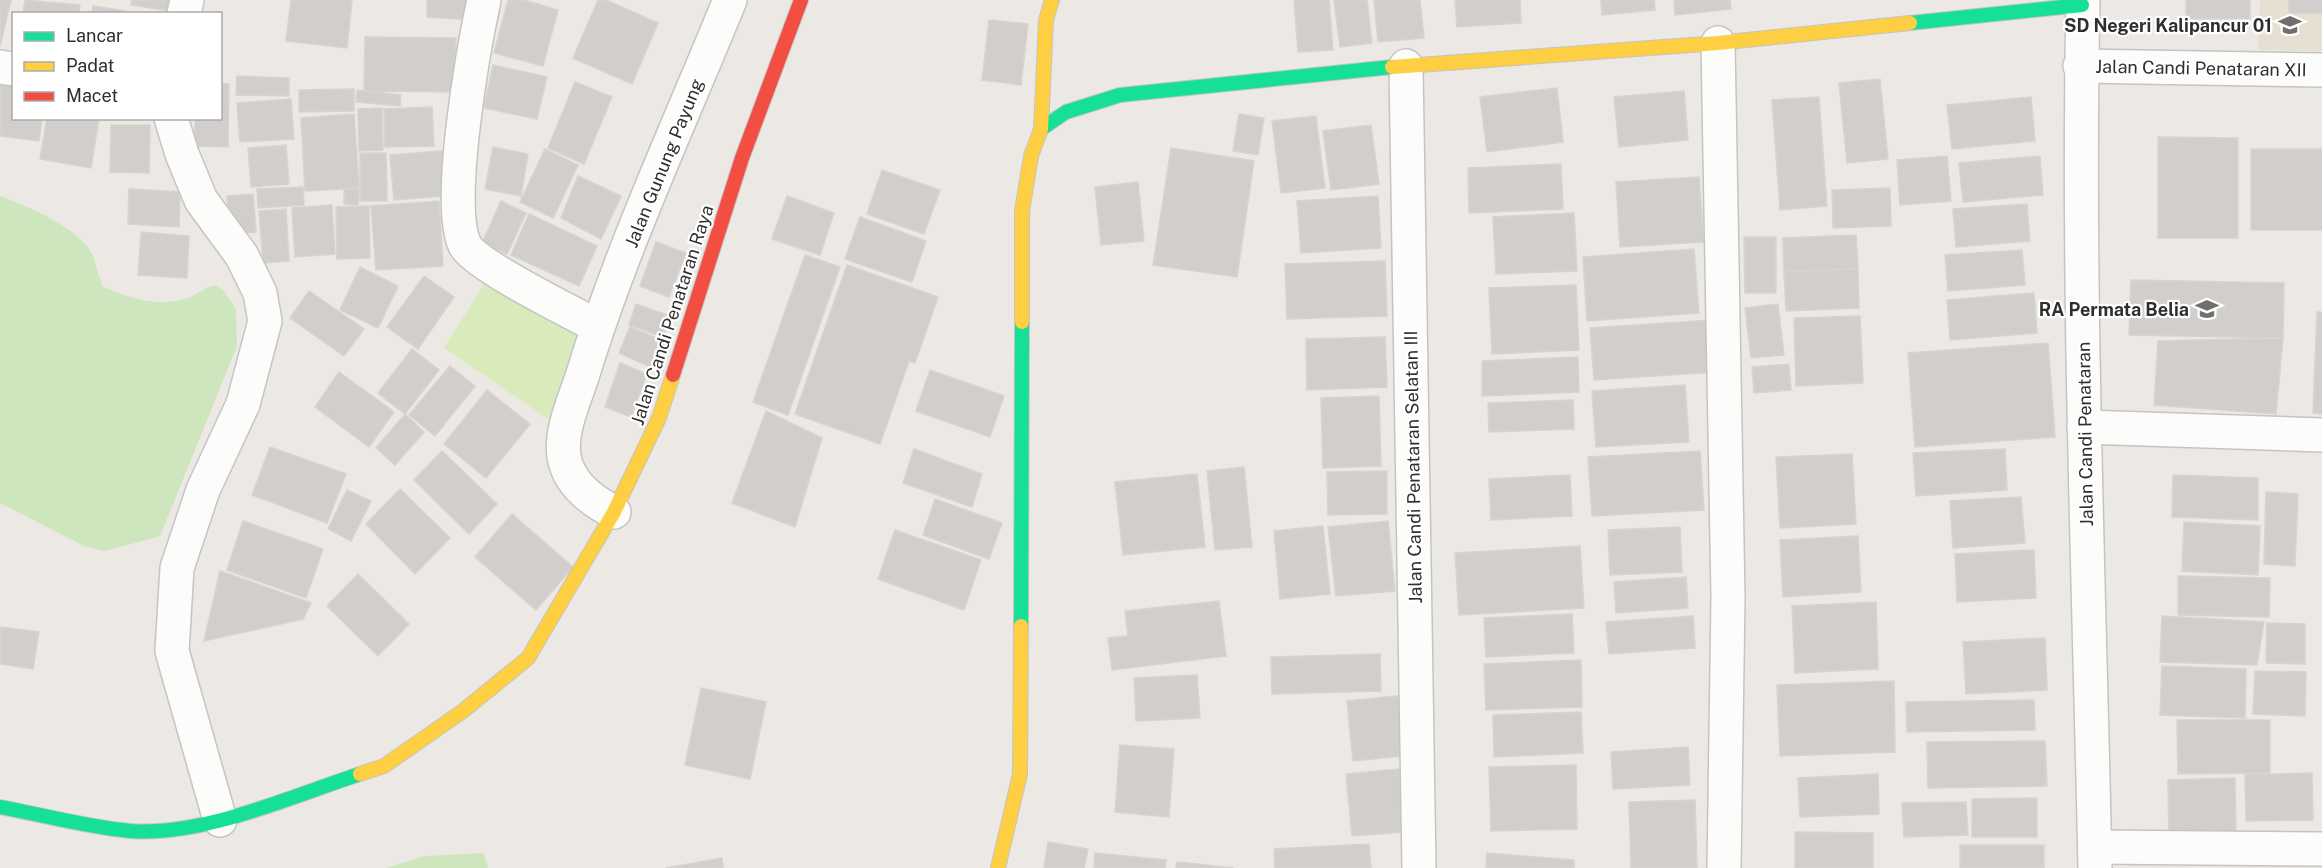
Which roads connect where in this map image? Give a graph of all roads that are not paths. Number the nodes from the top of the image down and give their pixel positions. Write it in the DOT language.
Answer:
graph roads {
  1 [pos="484,0"];
  2 [pos="730,0"];
  3 [pos="801,0"];
  4 [pos="1052,0"];
  5 [pos="2083,3"];
  6 [pos="1718,43"];
  7 [pos="1406,66"];
  8 [pos="2080,66"];
  9 [pos="2322,70"];
  10 [pos="172,120"];
  11 [pos="1041,129"];
  12 [pos="597,326"];
  13 [pos="2084,427"];
  14 [pos="2322,435"];
  15 [pos="614,512"];
  16 [pos="0,807"];
  17 [pos="220,820"];
  18 [pos="2322,849"];
  19 [pos="2095,857"];
  20 [pos="998,868"];
  21 [pos="1419,868"];
  22 [pos="1724,868"];
  1 -- 12 [label="street"];
  2 -- 12 [label="street, Jalan Gunung Payung"];
  3 -- 15 [label="street, Jalan Candi Penataran Raya"];
  4 -- 11 [label="street"];
  5 -- 6 [label="street"];
  5 -- 8 [label="street, Jalan Candi Penataran"];
  6 -- 7 [label="street"];
  6 -- 22 [label="street"];
  7 -- 11 [label="street"];
  7 -- 21 [label="street, Jalan Candi Penataran Selatan III"];
  8 -- 9 [label="street, Jalan Candi Penataran XII"];
  8 -- 13 [label="street, Jalan Candi Penataran"];
  10 -- 17 [label="street"];
  11 -- 20 [label="street"];
  12 -- 15 [label="street, Jalan Gunung Payung"];
  13 -- 14 [label="street"];
  13 -- 19 [label="street, Jalan Candi Penataran"];
  15 -- 17 [label="street, Jalan Candi Penataran Raya"];
  16 -- 17 [label="street, Jalan Candi Penataran Raya"];
  18 -- 19 [label="street"];
}
